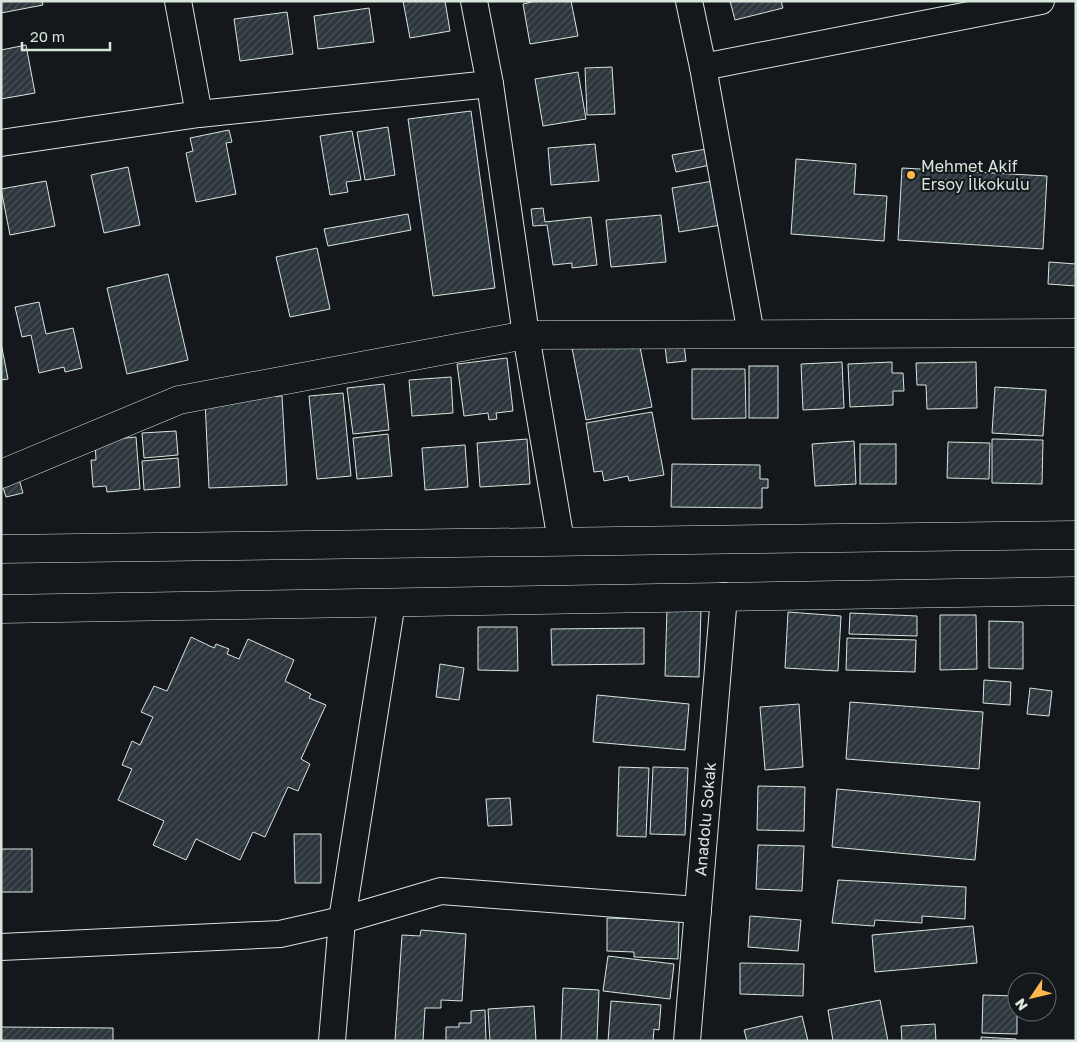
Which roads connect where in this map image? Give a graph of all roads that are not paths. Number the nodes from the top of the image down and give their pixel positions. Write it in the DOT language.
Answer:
graph roads {
  1 [pos="178,1"];
  2 [pos="474,1"];
  3 [pos="689,1"];
  4 [pos="1041,1"];
  5 [pos="703,67"];
  6 [pos="490,84"];
  7 [pos="199,114"];
  8 [pos="1,143"];
  9 [pos="1076,333"];
  10 [pos="751,334"];
  11 [pos="526,335"];
  12 [pos="1,474"];
  13 [pos="1076,535"];
  14 [pos="561,542"];
  15 [pos="1,549"];
  16 [pos="1076,591"];
  17 [pos="724,596"];
  18 [pos="392,602"];
  19 [pos="1,609"];
  20 [pos="698,910"];
  21 [pos="342,920"];
  22 [pos="1,947"];
  23 [pos="332,1041"];
  24 [pos="687,1041"];
  1 -- 7 [label="street"];
  2 -- 6 [label="street"];
  3 -- 5 [label="street"];
  4 -- 5 [label="street"];
  5 -- 10 [label="street"];
  6 -- 7 [label="street"];
  6 -- 11 [label="street"];
  7 -- 8 [label="street"];
  9 -- 10 [label="main road"];
  10 -- 11 [label="main road"];
  11 -- 12 [label="main road"];
  11 -- 14 [label="street"];
  13 -- 14 [label="main road"];
  14 -- 15 [label="main road"];
  16 -- 17 [label="main road"];
  17 -- 18 [label="main road"];
  17 -- 20 [label="street, Anadolu Sokak"];
  18 -- 19 [label="main road"];
  18 -- 21 [label="street"];
  20 -- 21 [label="street"];
  20 -- 24 [label="street, Anadolu Sokak"];
  21 -- 22 [label="street"];
  21 -- 23 [label="street"];
}
